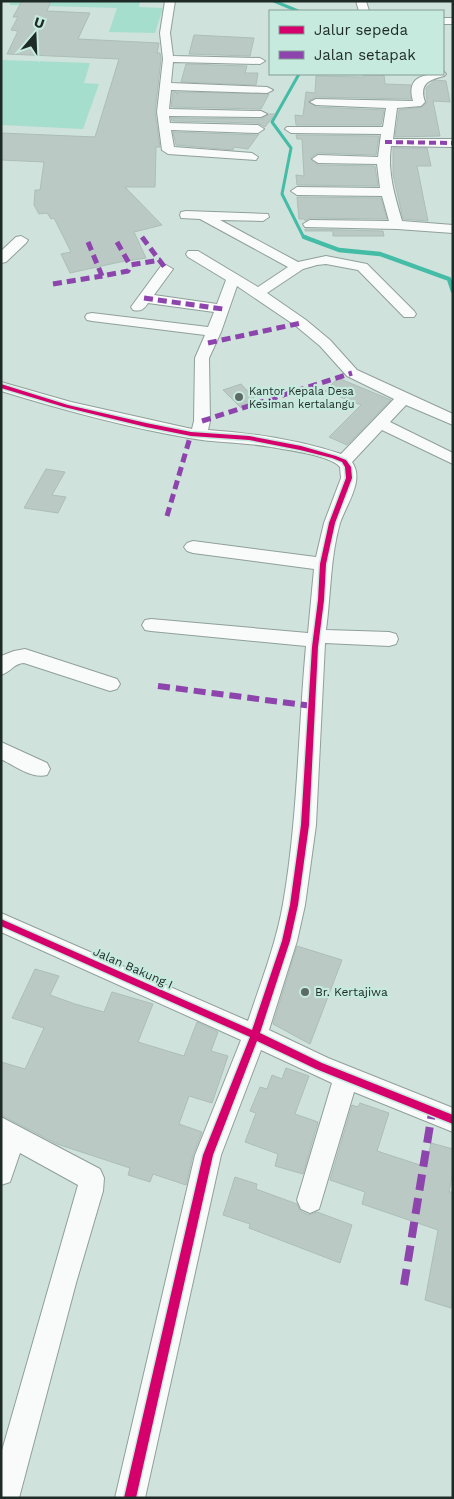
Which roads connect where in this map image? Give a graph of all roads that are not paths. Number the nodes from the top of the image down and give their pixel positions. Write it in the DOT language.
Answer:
graph roads {
  1 [pos="170,1"];
  2 [pos="168,59"];
  3 [pos="260,61"];
  4 [pos="430,75"];
  5 [pos="165,86"];
  6 [pos="267,90"];
  7 [pos="316,102"];
  8 [pos="392,105"];
  9 [pos="163,112"];
  10 [pos="261,114"];
  11 [pos="166,126"];
  12 [pos="258,129"];
  13 [pos="291,129"];
  14 [pos="387,137"];
  15 [pos="453,143"];
  16 [pos="252,157"];
  17 [pos="318,159"];
  18 [pos="383,161"];
  19 [pos="297,191"];
  20 [pos="386,192"];
  21 [pos="186,215"];
  22 [pos="202,215"];
  23 [pos="263,217"];
  24 [pos="310,224"];
  25 [pos="396,225"];
  26 [pos="453,229"];
  27 [pos="21,240"];
  28 [pos="193,254"];
  29 [pos="1,259"];
  30 [pos="298,267"];
  31 [pos="166,269"];
  32 [pos="233,280"];
  33 [pos="258,293"];
  34 [pos="144,298"];
  35 [pos="223,309"];
  36 [pos="409,314"];
  37 [pos="92,316"];
  38 [pos="130,322"];
  39 [pos="214,332"];
  40 [pos="1,386"];
  41 [pos="404,398"];
  42 [pos="453,420"];
  43 [pos="381,423"];
  44 [pos="199,435"];
  45 [pos="453,459"];
  46 [pos="344,461"];
  47 [pos="193,547"];
  48 [pos="323,564"];
  49 [pos="151,625"];
  50 [pos="316,638"];
  51 [pos="389,639"];
  52 [pos="1,668"];
  53 [pos="110,684"];
  54 [pos="1,750"];
  55 [pos="40,769"];
  56 [pos="1,922"];
  57 [pos="256,1035"];
  58 [pos="346,1077"];
  59 [pos="453,1120"];
  60 [pos="6,1133"];
  61 [pos="1,1173"];
  62 [pos="310,1200"];
  63 [pos="4,1498"];
  64 [pos="130,1498"];
  1 -- 2 [label="street"];
  2 -- 3 [label="street"];
  2 -- 5 [label="street"];
  4 -- 8 [label="street"];
  5 -- 6 [label="street"];
  5 -- 9 [label="street"];
  7 -- 8 [label="street"];
  8 -- 14 [label="street"];
  9 -- 10 [label="street"];
  9 -- 11 [label="street"];
  11 -- 12 [label="street"];
  11 -- 16 [label="street"];
  13 -- 14 [label="street"];
  14 -- 15 [label="street"];
  14 -- 18 [label="street"];
  17 -- 18 [label="street"];
  18 -- 20 [label="street"];
  19 -- 20 [label="street"];
  20 -- 25 [label="street"];
  21 -- 22 [label="street"];
  22 -- 23 [label="street"];
  22 -- 30 [label="street"];
  24 -- 25 [label="street"];
  25 -- 26 [label="street"];
  27 -- 29 [label="street"];
  28 -- 32 [label="street"];
  30 -- 33 [label="street"];
  30 -- 36 [label="street"];
  31 -- 34 [label="street"];
  32 -- 33 [label="street"];
  32 -- 35 [label="street"];
  33 -- 41 [label="street"];
  34 -- 35 [label="street"];
  34 -- 38 [label="street"];
  35 -- 39 [label="street"];
  37 -- 38 [label="street"];
  38 -- 39 [label="street"];
  39 -- 44 [label="street"];
  40 -- 44 [label="street"];
  41 -- 42 [label="street"];
  41 -- 43 [label="street"];
  43 -- 45 [label="street"];
  43 -- 46 [label="street"];
  44 -- 46 [label="street"];
  46 -- 48 [label="street"];
  47 -- 48 [label="street"];
  48 -- 50 [label="street"];
  49 -- 50 [label="street"];
  50 -- 51 [label="street"];
  50 -- 57 [label="street"];
  52 -- 53 [label="street"];
  54 -- 55 [label="street"];
  56 -- 57 [label="street, Jalan Bakung I"];
  57 -- 58 [label="street, Jalan Bakung I"];
  57 -- 64 [label="street"];
  58 -- 59 [label="street, Jalan Bakung I"];
  58 -- 62 [label="street"];
  60 -- 61 [label="street"];
  60 -- 63 [label="street"];
}
